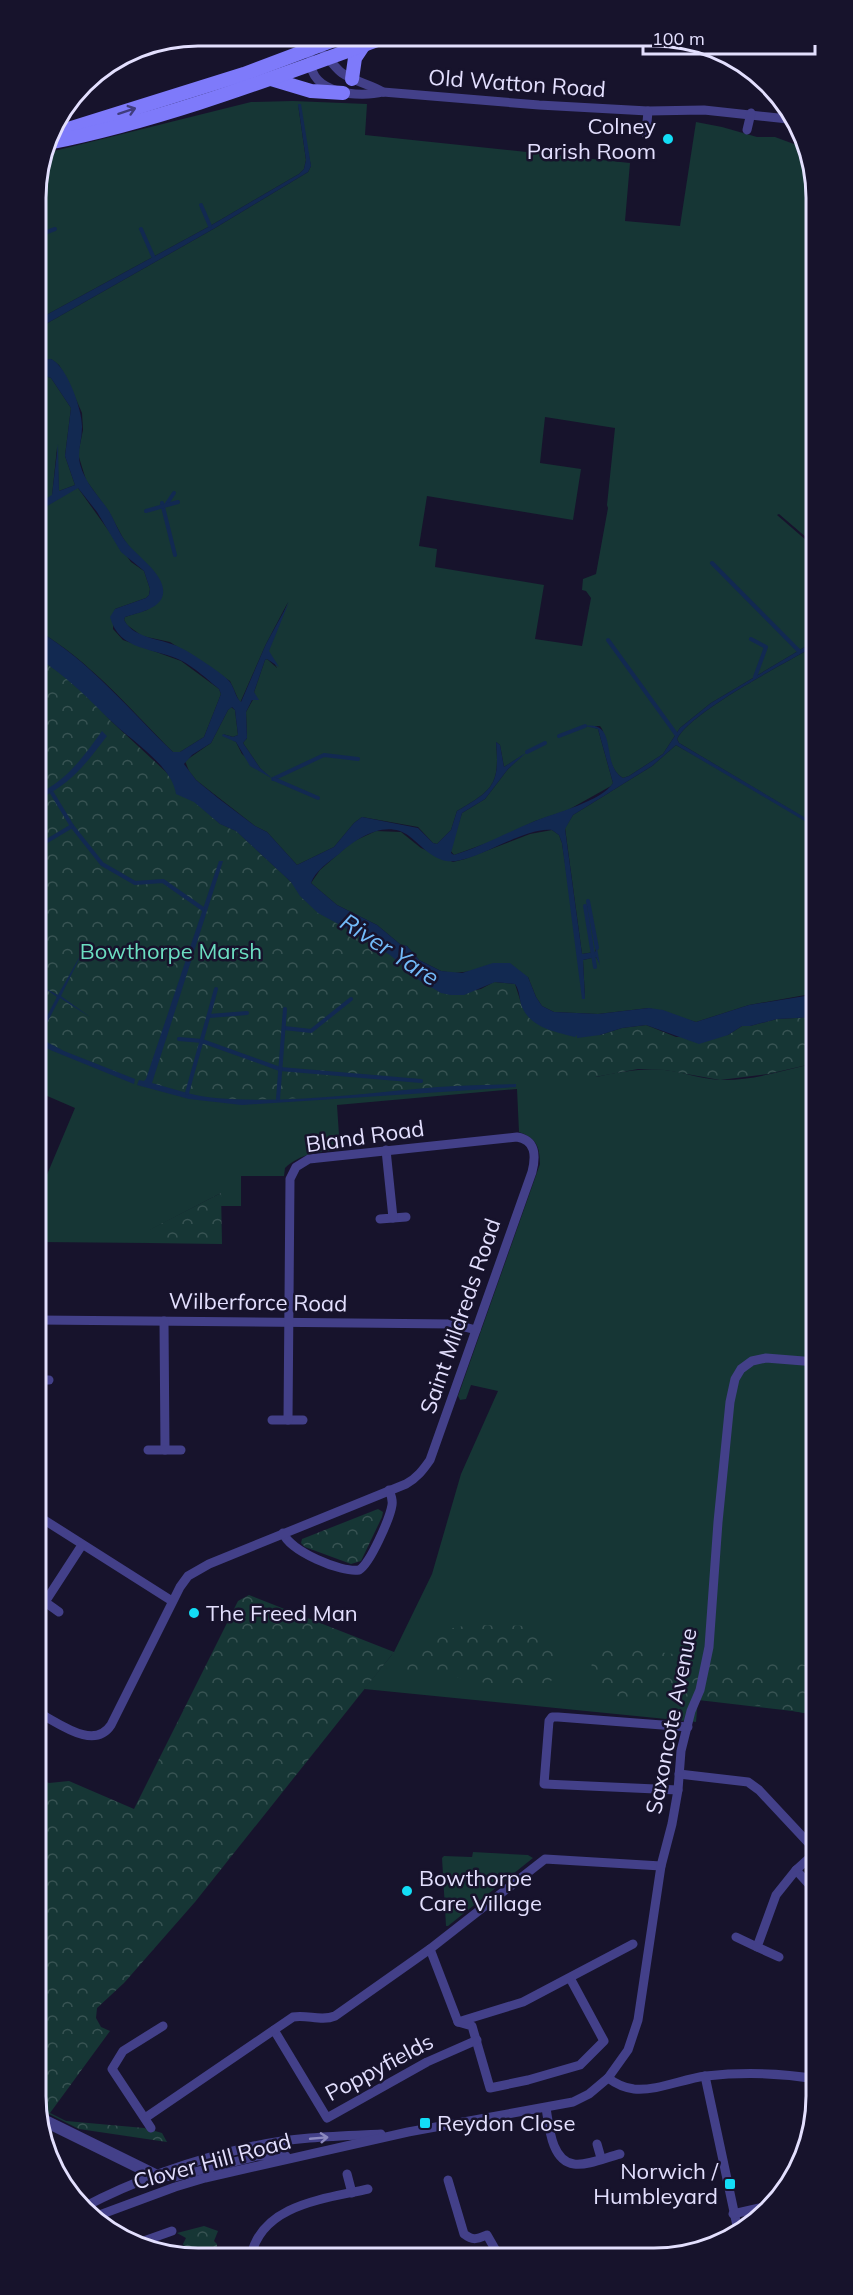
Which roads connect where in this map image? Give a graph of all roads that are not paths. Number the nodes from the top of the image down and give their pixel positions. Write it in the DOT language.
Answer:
graph roads {
  1 [pos="363,46"];
  2 [pos="318,47"];
  3 [pos="331,47"];
  4 [pos="360,47"];
  5 [pos="323,55"];
  6 [pos="290,58"];
  7 [pos="311,64"];
  8 [pos="271,79"];
  9 [pos="352,79"];
  10 [pos="383,92"];
  11 [pos="343,93"];
  12 [pos="648,111"];
  13 [pos="751,113"];
  14 [pos="783,117"];
  15 [pos="62,130"];
  16 [pos="747,130"];
  17 [pos="646,134"];
  18 [pos="58,140"];
  19 [pos="523,1138"];
  20 [pos="386,1150"];
  21 [pos="406,1217"];
  22 [pos="393,1218"];
  23 [pos="380,1219"];
  24 [pos="46,1320"];
  25 [pos="164,1321"];
  26 [pos="288,1322"];
  27 [pos="476,1330"];
  28 [pos="806,1361"];
  29 [pos="272,1420"];
  30 [pos="288,1420"];
  31 [pos="303,1420"];
  32 [pos="148,1450"];
  33 [pos="165,1450"];
  34 [pos="181,1450"];
  35 [pos="389,1490"];
  36 [pos="46,1521"];
  37 [pos="283,1533"];
  38 [pos="82,1545"];
  39 [pos="46,1593"];
  40 [pos="172,1601"];
  41 [pos="46,1604"];
  42 [pos="59,1612"];
  43 [pos="46,1717"];
  44 [pos="688,1727"];
  45 [pos="679,1774"];
  46 [pos="678,1790"];
  47 [pos="806,1841"];
  48 [pos="806,1861"];
  49 [pos="661,1866"];
  50 [pos="796,1870"];
  51 [pos="806,1881"];
  52 [pos="736,1937"];
  53 [pos="633,1944"];
  54 [pos="757,1947"];
  55 [pos="430,1949"];
  56 [pos="778,1957"];
  57 [pos="570,1978"];
  58 [pos="458,2022"];
  59 [pos="163,2026"];
  60 [pos="274,2030"];
  61 [pos="477,2040"];
  62 [pos="705,2076"];
  63 [pos="608,2078"];
  64 [pos="806,2078"];
  65 [pos="546,2108"];
  66 [pos="145,2118"];
  67 [pos="49,2123"];
  68 [pos="151,2128"];
  69 [pos="408,2132"];
  70 [pos="597,2144"];
  71 [pos="620,2154"];
  72 [pos="307,2155"];
  73 [pos="602,2158"];
  74 [pos="347,2174"];
  75 [pos="157,2176"];
  76 [pos="368,2189"];
  77 [pos="440,2191"];
  78 [pos="352,2193"];
  79 [pos="91,2204"];
  80 [pos="757,2208"];
  81 [pos="102,2214"];
  82 [pos="733,2214"];
  83 [pos="736,2224"];
  84 [pos="172,2231"];
  85 [pos="148,2239"];
  86 [pos="254,2248"];
  87 [pos="494,2248"];
  1 -- 9 [label="main road"];
  2 -- 6 [label="main road"];
  3 -- 5 [label="street"];
  4 -- 5 [label="main road"];
  5 -- 6 [label="street"];
  5 -- 7 [label="main road"];
  5 -- 9 [label="street, Old Watton Road"];
  15 -- 6 [label="main road, one-way"];
  7 -- 8 [label="main road"];
  7 -- 11 [label="street"];
  8 -- 11 [label="main road"];
  8 -- 18 [label="main road"];
  9 -- 10 [label="street, Old Watton Road"];
  10 -- 11 [label="street, Old Watton Road"];
  10 -- 12 [label="street, Old Watton Road"];
  12 -- 13 [label="street, Old Watton Road"];
  12 -- 17 [label="street"];
  13 -- 14 [label="street, Old Watton Road"];
  13 -- 16 [label="street"];
  19 -- 20 [label="street, Bland Road"];
  19 -- 27 [label="street, Saint Mildreds Road"];
  20 -- 22 [label="street"];
  20 -- 26 [label="street, Bland Road"];
  21 -- 22 [label="street"];
  22 -- 23 [label="street"];
  24 -- 25 [label="street, Wilberforce Road"];
  25 -- 26 [label="street, Wilberforce Road"];
  25 -- 33 [label="street"];
  26 -- 27 [label="street, Wilberforce Road"];
  26 -- 30 [label="street, Bland Road"];
  27 -- 35 [label="street, Saint Mildreds Road"];
  28 -- 44 [label="street, Saxoncote Avenue"];
  29 -- 30 [label="street"];
  30 -- 31 [label="street"];
  32 -- 33 [label="street"];
  33 -- 34 [label="street"];
  35 -- 37 [label="street, Saint Mildreds Road"];
  35 -- 37 [label="street"];
  36 -- 38 [label="street"];
  37 -- 40 [label="street, Saint Mildreds Road"];
  38 -- 39 [label="street"];
  38 -- 40 [label="street"];
  40 -- 43 [label="street, Saint Mildreds Road"];
  41 -- 42 [label="street"];
  44 -- 45 [label="street, Saxoncote Avenue"];
  44 -- 46 [label="street"];
  45 -- 46 [label="street, Saxoncote Avenue"];
  45 -- 47 [label="street"];
  46 -- 49 [label="street, Saxoncote Avenue"];
  48 -- 50 [label="street"];
  49 -- 55 [label="street"];
  49 -- 63 [label="street, Saxoncote Avenue"];
  50 -- 51 [label="street"];
  50 -- 54 [label="street"];
  52 -- 54 [label="street"];
  53 -- 57 [label="street"];
  54 -- 56 [label="street"];
  55 -- 58 [label="street"];
  55 -- 60 [label="street"];
  57 -- 58 [label="street"];
  57 -- 61 [label="street"];
  58 -- 61 [label="street"];
  59 -- 66 [label="street"];
  60 -- 61 [label="street, Poppyfields"];
  60 -- 66 [label="street"];
  62 -- 63 [label="street"];
  62 -- 64 [label="street"];
  62 -- 82 [label="street"];
  63 -- 65 [label="street, Clover Hill Road"];
  65 -- 69 [label="street, Clover Hill Road"];
  65 -- 73 [label="street"];
  66 -- 68 [label="street"];
  67 -- 75 [label="street"];
  69 -- 72 [label="street, Clover Hill Road"];
  75 -- 69 [label="street, Clover Hill Road, one-way"];
  70 -- 73 [label="street"];
  71 -- 73 [label="street"];
  72 -- 75 [label="street, Clover Hill Road"];
  72 -- 81 [label="street, Clover Hill Road"];
  74 -- 78 [label="street"];
  75 -- 79 [label="street, Clover Hill Road"];
  76 -- 78 [label="street"];
  77 -- 87 [label="street"];
  78 -- 86 [label="street"];
  80 -- 82 [label="street"];
  82 -- 83 [label="street"];
  84 -- 85 [label="street"];
}
